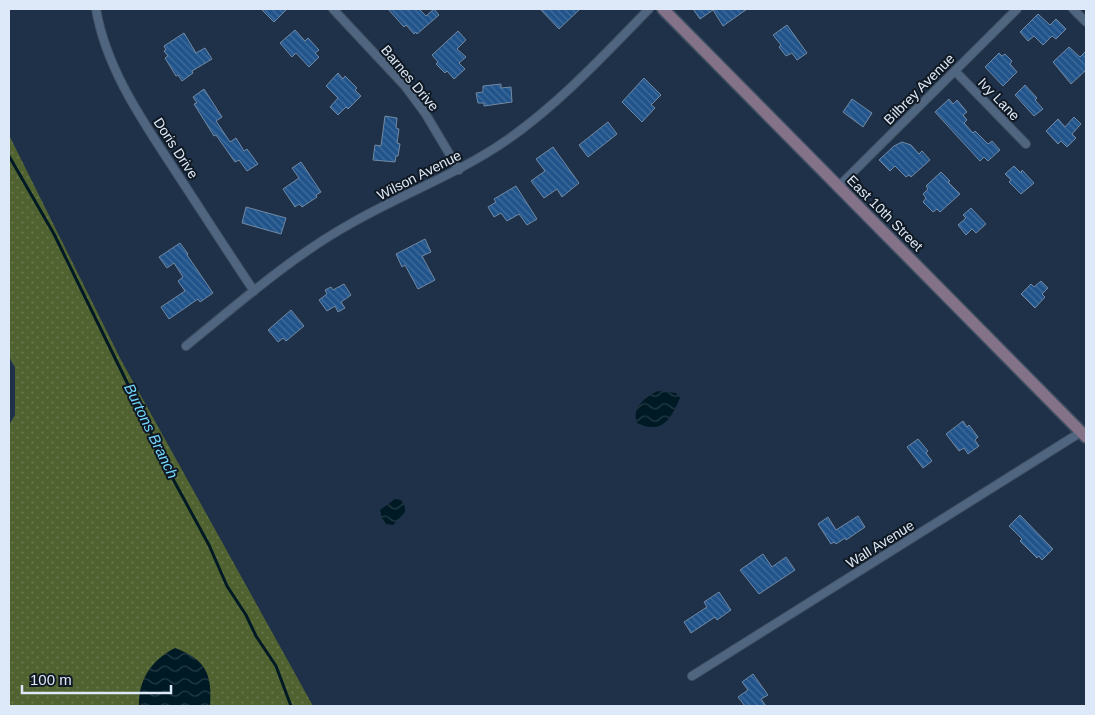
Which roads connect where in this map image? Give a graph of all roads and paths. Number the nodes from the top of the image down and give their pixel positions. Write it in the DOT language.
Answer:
graph roads {
  1 [pos="96,9"];
  2 [pos="333,9"];
  3 [pos="649,9"];
  4 [pos="663,9"];
  5 [pos="1017,9"];
  6 [pos="1073,9"];
  7 [pos="1086,22"];
  8 [pos="955,71"];
  9 [pos="1026,144"];
  10 [pos="459,170"];
  11 [pos="838,187"];
  12 [pos="254,291"];
  13 [pos="186,346"];
  14 [pos="1085,435"];
  15 [pos="692,676"];
  1 -- 12 [label="street, Doris Drive"];
  2 -- 10 [label="street, Barnes Drive"];
  3 -- 10 [label="street, Wilson Avenue"];
  4 -- 11 [label="main road, East 10th Street"];
  5 -- 8 [label="street, Bilbrey Avenue"];
  6 -- 7 [label="street"];
  8 -- 9 [label="street, Ivy Lane"];
  8 -- 11 [label="street, Bilbrey Avenue"];
  10 -- 12 [label="street, Wilson Avenue"];
  11 -- 14 [label="main road, East 10th Street"];
  12 -- 13 [label="street, Wilson Avenue"];
  14 -- 15 [label="street, Wall Avenue"];
}
